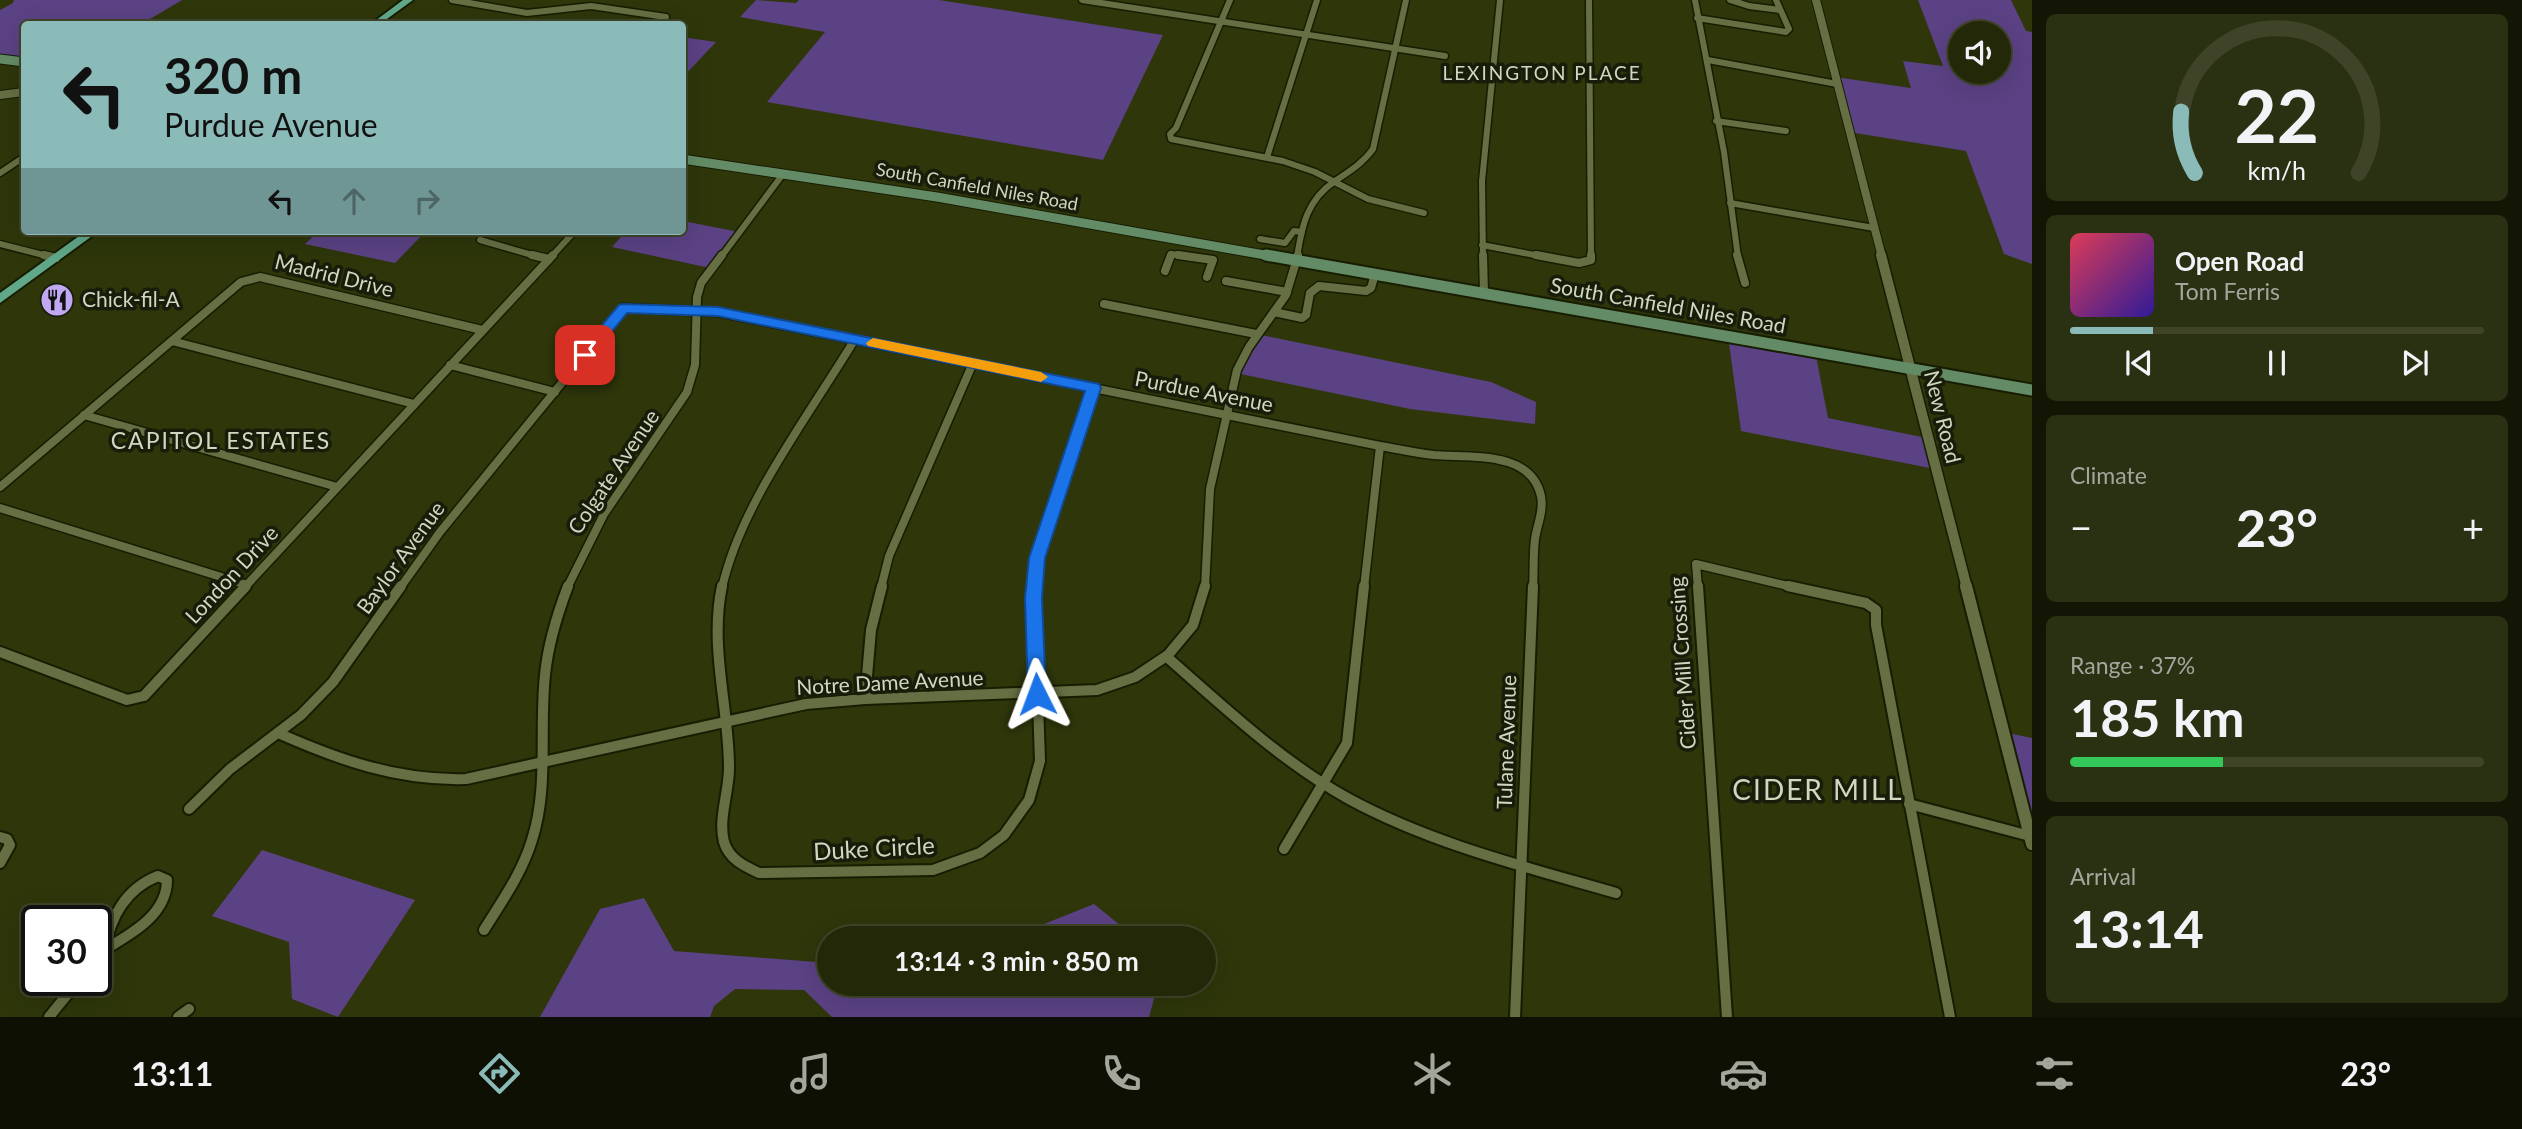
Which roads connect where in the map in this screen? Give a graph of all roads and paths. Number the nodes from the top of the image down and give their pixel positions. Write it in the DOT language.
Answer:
graph roads {
  1 [pos="409,0"];
  2 [pos="453,0"];
  3 [pos="1082,0"];
  4 [pos="1230,0"];
  5 [pos="1317,0"];
  6 [pos="1406,0"];
  7 [pos="1500,0"];
  8 [pos="1589,0"];
  9 [pos="1695,0"];
  10 [pos="1730,0"];
  11 [pos="1776,0"];
  12 [pos="1816,0"];
  13 [pos="1118,3"];
  14 [pos="1780,10"];
  15 [pos="666,17"];
  16 [pos="1697,18"];
  17 [pos="379,21"];
  18 [pos="1221,21"];
  19 [pos="1306,34"];
  20 [pos="1396,48"];
  21 [pos="1445,56"];
  22 [pos="0,59"];
  23 [pos="1709,60"];
  24 [pos="21,62"];
  25 [pos="1837,82"];
  26 [pos="21,92"];
  27 [pos="0,95"];
  28 [pos="1716,121"];
  29 [pos="1786,131"];
  30 [pos="1267,157"];
  31 [pos="21,159"];
  32 [pos="686,160"];
  33 [pos="0,173"];
  34 [pos="783,174"];
  35 [pos="1334,183"];
  36 [pos="1730,201"];
  37 [pos="1424,213"];
  38 [pos="1873,226"];
  39 [pos="1302,232"];
  40 [pos="88,235"];
  41 [pos="571,235"];
  42 [pos="1261,239"];
  43 [pos="480,240"];
  44 [pos="1193,243"];
  45 [pos="0,244"];
  46 [pos="1482,245"];
  47 [pos="1189,256"];
  48 [pos="56,258"];
  49 [pos="549,259"];
  50 [pos="1297,261"];
  51 [pos="1165,271"];
  52 [pos="1375,274"];
  53 [pos="1207,277"];
  54 [pos="1226,281"];
  55 [pos="1745,283"];
  56 [pos="1287,292"];
  57 [pos="1484,293"];
  58 [pos="0,299"];
  59 [pos="1104,304"];
  60 [pos="623,308"];
  61 [pos="696,310"];
  62 [pos="1274,313"];
  63 [pos="482,330"];
  64 [pos="1256,334"];
  65 [pos="855,340"];
  66 [pos="172,341"];
  67 [pos="973,363"];
  68 [pos="450,365"];
  69 [pos="1909,367"];
  70 [pos="1094,388"];
  71 [pos="2032,390"];
  72 [pos="555,391"];
  73 [pos="414,404"];
  74 [pos="84,415"];
  75 [pos="1228,415"];
  76 [pos="1380,446"];
  77 [pos="1528,474"];
  78 [pos="0,487"];
  79 [pos="337,487"];
  80 [pos="0,508"];
  81 [pos="247,585"];
  82 [pos="0,652"];
  83 [pos="1168,658"];
  84 [pos="1037,694"];
  85 [pos="865,699"];
  86 [pos="724,722"];
  87 [pos="278,733"];
  88 [pos="541,764"];
  89 [pos="1324,784"];
  90 [pos="1909,804"];
  91 [pos="189,809"];
  92 [pos="0,837"];
  93 [pos="2031,840"];
  94 [pos="1284,849"];
  95 [pos="0,863"];
  96 [pos="1521,864"];
  97 [pos="1616,893"];
  98 [pos="484,930"];
  99 [pos="100,955"];
  100 [pos="66,996"];
  101 [pos="189,1009"];
  102 [pos="49,1017"];
  103 [pos="178,1017"];
  104 [pos="1515,1017"];
  105 [pos="1727,1017"];
  106 [pos="1950,1017"];
  1 -- 17 [label="main road"];
  2 -- 15 [label="street"];
  3 -- 13 [label="street"];
  4 -- 18 [label="street"];
  5 -- 19 [label="street"];
  6 -- 20 [label="street, Notre Dame Avenue"];
  7 -- 46 [label="street"];
  8 -- 46 [label="street"];
  9 -- 16 [label="street"];
  10 -- 14 [label="street"];
  11 -- 14 [label="street"];
  12 -- 25 [label="street, New Road"];
  13 -- 18 [label="street"];
  14 -- 16 [label="street"];
  16 -- 23 [label="street"];
  18 -- 19 [label="street"];
  18 -- 30 [label="street"];
  19 -- 20 [label="street"];
  19 -- 30 [label="street"];
  20 -- 21 [label="street"];
  20 -- 35 [label="street, Notre Dame Avenue"];
  22 -- 24 [label="main road"];
  23 -- 25 [label="street"];
  23 -- 28 [label="street"];
  25 -- 38 [label="street, New Road"];
  26 -- 27 [label="street"];
  28 -- 29 [label="street"];
  28 -- 36 [label="street"];
  30 -- 35 [label="street"];
  31 -- 33 [label="street"];
  32 -- 34 [label="main road, South Canfield Niles Road"];
  34 -- 44 [label="main road, South Canfield Niles Road"];
  34 -- 61 [label="street, Colgate Avenue"];
  35 -- 37 [label="street"];
  35 -- 39 [label="street, Notre Dame Avenue"];
  36 -- 38 [label="street"];
  36 -- 55 [label="street"];
  38 -- 69 [label="street, New Road"];
  39 -- 42 [label="street"];
  39 -- 50 [label="street, Notre Dame Avenue"];
  40 -- 48 [label="main road"];
  41 -- 49 [label="street, London Drive"];
  43 -- 49 [label="street"];
  44 -- 47 [label="street"];
  44 -- 50 [label="main road, South Canfield Niles Road"];
  45 -- 48 [label="street"];
  46 -- 57 [label="street"];
  47 -- 51 [label="street"];
  47 -- 53 [label="street"];
  48 -- 58 [label="main road"];
  49 -- 63 [label="street, London Drive"];
  50 -- 52 [label="main road, South Canfield Niles Road"];
  50 -- 56 [label="street, Notre Dame Avenue"];
  52 -- 57 [label="main road, South Canfield Niles Road"];
  52 -- 62 [label="street"];
  54 -- 56 [label="street"];
  56 -- 62 [label="street, Notre Dame Avenue"];
  57 -- 69 [label="main road, South Canfield Niles Road"];
  59 -- 64 [label="street"];
  60 -- 61 [label="street, Purdue Avenue"];
  60 -- 72 [label="street, Baylor Avenue"];
  61 -- 65 [label="street, Purdue Avenue"];
  61 -- 88 [label="street, Colgate Avenue"];
  62 -- 64 [label="street, Notre Dame Avenue"];
  63 -- 66 [label="street, Madrid Drive"];
  63 -- 68 [label="street, London Drive"];
  64 -- 75 [label="street, Notre Dame Avenue"];
  65 -- 67 [label="street, Purdue Avenue"];
  65 -- 86 [label="street, Duke Circle"];
  66 -- 73 [label="street"];
  66 -- 74 [label="street, Madrid Drive"];
  67 -- 70 [label="street, Purdue Avenue"];
  67 -- 85 [label="street"];
  68 -- 72 [label="street"];
  68 -- 73 [label="street, London Drive"];
  69 -- 71 [label="main road, South Canfield Niles Road"];
  69 -- 93 [label="street, New Road"];
  70 -- 75 [label="street, Purdue Avenue"];
  70 -- 84 [label="street, Duke Circle"];
  72 -- 87 [label="street, Baylor Avenue"];
  73 -- 79 [label="street, London Drive"];
  74 -- 78 [label="street, Madrid Drive"];
  74 -- 79 [label="street"];
  75 -- 76 [label="street, Purdue Avenue"];
  75 -- 83 [label="street, Notre Dame Avenue"];
  76 -- 77 [label="street, Purdue Avenue"];
  76 -- 89 [label="street"];
  77 -- 96 [label="street, Tulane Avenue"];
  79 -- 81 [label="street, London Drive"];
  80 -- 81 [label="street"];
  81 -- 82 [label="street, London Drive"];
  83 -- 84 [label="street, Notre Dame Avenue"];
  83 -- 89 [label="street"];
  84 -- 85 [label="street, Notre Dame Avenue"];
  84 -- 86 [label="street, Duke Circle"];
  85 -- 86 [label="street, Notre Dame Avenue"];
  86 -- 88 [label="street, Notre Dame Avenue"];
  87 -- 88 [label="street, Notre Dame Avenue"];
  87 -- 91 [label="street, Baylor Avenue"];
  88 -- 98 [label="street, Colgate Avenue"];
  89 -- 94 [label="street"];
  89 -- 96 [label="street"];
  90 -- 93 [label="street"];
  90 -- 105 [label="street, Cider Mill Crossing"];
  90 -- 106 [label="street, Cider Mill Crossing"];
  92 -- 95 [label="street"];
  96 -- 97 [label="street"];
  96 -- 104 [label="street, Tulane Avenue"];
  99 -- 99 [label="street"];
  100 -- 102 [label="street"];
  101 -- 103 [label="street"];
}
